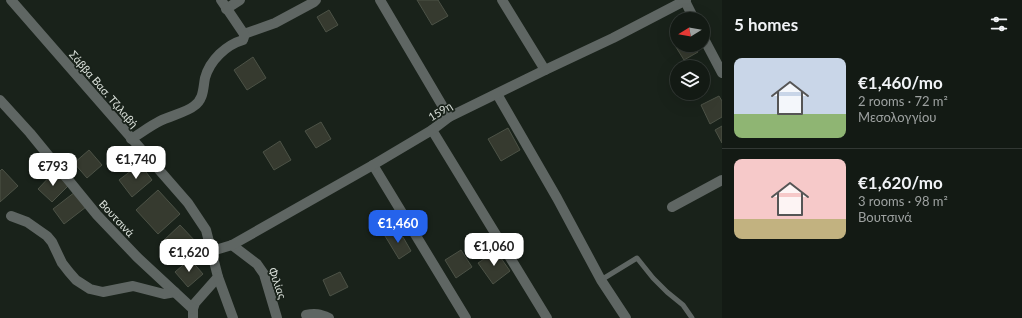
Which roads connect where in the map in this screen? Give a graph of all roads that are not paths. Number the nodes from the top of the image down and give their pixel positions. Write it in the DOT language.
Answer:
graph roads {
  1 [pos="11,0"];
  2 [pos="240,0"];
  3 [pos="316,0"];
  4 [pos="380,0"];
  5 [pos="502,0"];
  6 [pos="686,1"];
  7 [pos="224,4"];
  8 [pos="691,12"];
  9 [pos="244,34"];
  10 [pos="710,50"];
  11 [pos="545,70"];
  12 [pos="722,73"];
  13 [pos="497,94"];
  14 [pos="0,100"];
  15 [pos="449,117"];
  16 [pos="432,130"];
  17 [pos="131,139"];
  18 [pos="373,165"];
  19 [pos="722,180"];
  20 [pos="672,208"];
  21 [pos="12,216"];
  22 [pos="232,245"];
  23 [pos="212,251"];
  24 [pos="218,277"];
  25 [pos="601,280"];
  26 [pos="175,292"];
  27 [pos="193,315"];
  28 [pos="306,315"];
  29 [pos="233,318"];
  30 [pos="277,318"];
  31 [pos="328,318"];
  32 [pos="466,318"];
  33 [pos="547,318"];
  34 [pos="626,318"];
  35 [pos="692,318"];
  1 -- 17 [label="street, Σάββα Βασ. Τζιλαβή"];
  2 -- 7 [label="street"];
  3 -- 9 [label="street"];
  4 -- 15 [label="street"];
  5 -- 11 [label="street"];
  6 -- 8 [label="street"];
  6 -- 11 [label="street, 159η"];
  7 -- 9 [label="street"];
  9 -- 17 [label="street"];
  10 -- 12 [label="street"];
  11 -- 13 [label="street, 159η"];
  13 -- 15 [label="street, 159η"];
  13 -- 25 [label="street"];
  14 -- 26 [label="street, Βουτσινά"];
  15 -- 16 [label="street, 159η"];
  16 -- 18 [label="street, 159η"];
  16 -- 33 [label="street"];
  17 -- 23 [label="street, Σάββα Βασ. Τζιλαβή"];
  18 -- 22 [label="street, 159η"];
  18 -- 32 [label="street"];
  19 -- 20 [label="street"];
  21 -- 26 [label="street"];
  22 -- 23 [label="street, 159η"];
  22 -- 30 [label="street, Φιλίας"];
  23 -- 24 [label="street, Σάββα Βασ. Τζιλαβή"];
  24 -- 27 [label="street"];
  24 -- 29 [label="street, Σάββα Βασ. Τζιλαβή"];
  25 -- 34 [label="street"];
  25 -- 35 [label="lane"];
  26 -- 27 [label="street, Βουτσινά"];
  28 -- 31 [label="street"];
}
